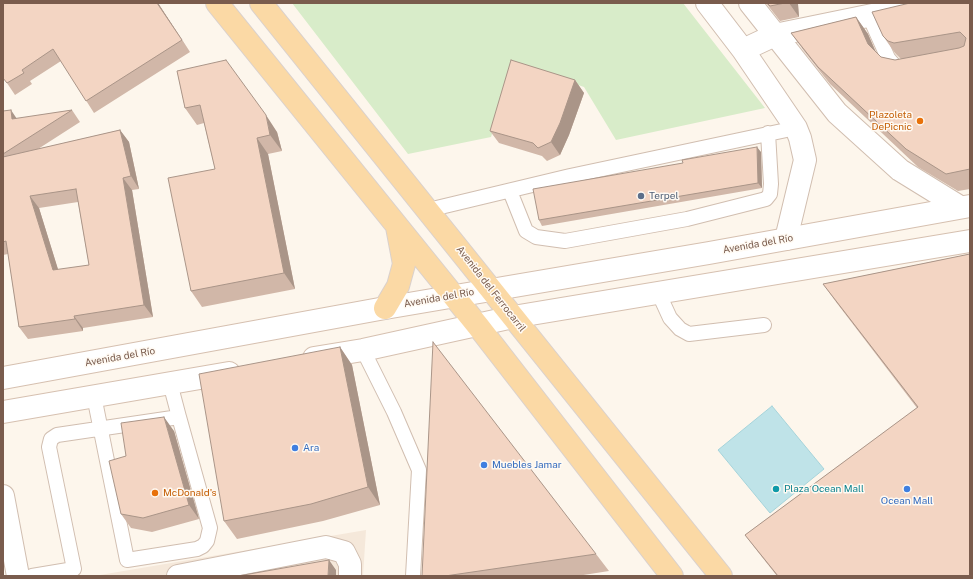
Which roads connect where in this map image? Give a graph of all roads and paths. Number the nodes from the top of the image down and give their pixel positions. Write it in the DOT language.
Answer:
graph roads {
  1 [pos="261,3"];
  2 [pos="706,3"];
  3 [pos="750,3"];
  4 [pos="931,3"];
  5 [pos="219,4"];
  6 [pos="869,16"];
  7 [pos="775,35"];
  8 [pos="743,50"];
  9 [pos="913,68"];
  10 [pos="796,128"];
  11 [pos="768,133"];
  12 [pos="510,190"];
  13 [pos="965,206"];
  14 [pos="428,210"];
  15 [pos="396,224"];
  16 [pos="786,239"];
  17 [pos="970,241"];
  18 [pos="492,289"];
  19 [pos="659,294"];
  20 [pos="453,296"];
  21 [pos="385,308"];
  22 [pos="513,317"];
  23 [pos="764,325"];
  24 [pos="478,326"];
  25 [pos="363,350"];
  26 [pos="294,362"];
  27 [pos="247,370"];
  28 [pos="3,378"];
  29 [pos="170,383"];
  30 [pos="94,396"];
  31 [pos="3,412"];
  32 [pos="179,417"];
  33 [pos="100,429"];
  34 [pos="3,496"];
  35 [pos="18,576"];
  36 [pos="32,576"];
  37 [pos="178,576"];
  38 [pos="350,576"];
  39 [pos="413,576"];
  40 [pos="672,576"];
  41 [pos="721,576"];
  1 -- 14 [label="main road, Avenida del Ferrocarril"];
  2 -- 8 [label="main road"];
  3 -- 7 [label="main road"];
  4 -- 6 [label="main road"];
  5 -- 15 [label="main road"];
  6 -- 7 [label="main road"];
  6 -- 9 [label="lane"];
  7 -- 8 [label="main road"];
  7 -- 13 [label="main road"];
  8 -- 10 [label="main road"];
  10 -- 11 [label="lane"];
  10 -- 16 [label="main road"];
  11 -- 12 [label="lane"];
  11 -- 12 [label="lane"];
  12 -- 14 [label="lane"];
  13 -- 16 [label="main road, Avenida del Río"];
  14 -- 18 [label="main road, Avenida del Ferrocarril"];
  15 -- 20 [label="main road"];
  15 -- 21 [label="main road"];
  16 -- 18 [label="main road, Avenida del Río"];
  17 -- 19 [label="main road"];
  18 -- 20 [label="main road, Avenida del Río"];
  18 -- 22 [label="main road, Avenida del Ferrocarril"];
  19 -- 22 [label="main road"];
  19 -- 23 [label="lane"];
  20 -- 21 [label="main road, Avenida del Río"];
  20 -- 24 [label="main road"];
  21 -- 28 [label="main road, Avenida del Río"];
  22 -- 24 [label="main road"];
  22 -- 41 [label="main road, Avenida del Ferrocarril"];
  24 -- 25 [label="main road"];
  24 -- 40 [label="main road"];
  25 -- 26 [label="main road"];
  25 -- 39 [label="lane"];
  27 -- 29 [label="main road"];
  29 -- 30 [label="main road"];
  29 -- 32 [label="lane"];
  30 -- 31 [label="main road"];
  30 -- 33 [label="lane"];
  32 -- 33 [label="lane"];
  32 -- 33 [label="lane"];
  33 -- 36 [label="lane"];
  34 -- 35 [label="main road"];
  37 -- 38 [label="main road"];
}
